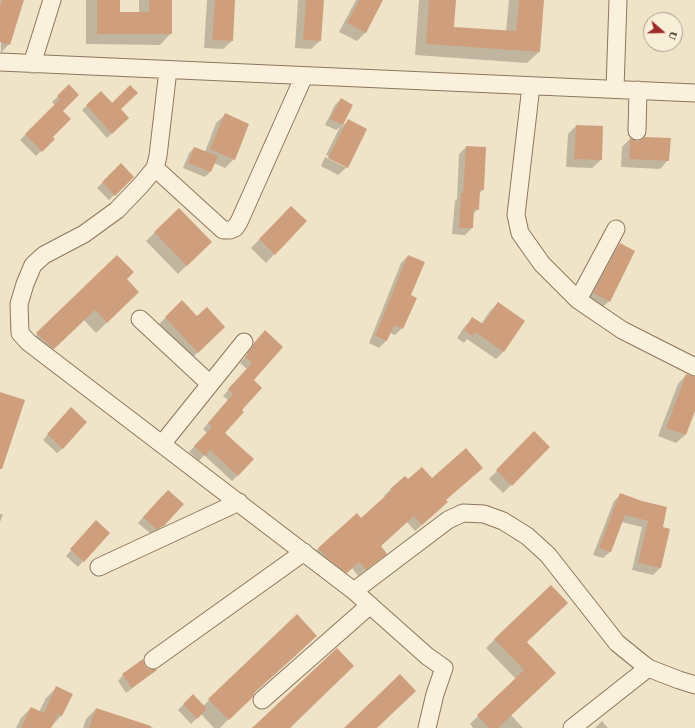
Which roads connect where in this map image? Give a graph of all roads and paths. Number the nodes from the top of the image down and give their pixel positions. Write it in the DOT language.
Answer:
graph roads {
  1 [pos="52,0"];
  2 [pos="618,0"];
  3 [pos="0,62"];
  4 [pos="32,64"];
  5 [pos="168,70"];
  6 [pos="304,76"];
  7 [pos="531,86"];
  8 [pos="615,89"];
  9 [pos="638,90"];
  10 [pos="695,92"];
  11 [pos="637,131"];
  12 [pos="155,168"];
  13 [pos="616,230"];
  14 [pos="578,300"];
  15 [pos="140,319"];
  16 [pos="244,342"];
  17 [pos="695,367"];
  18 [pos="210,384"];
  19 [pos="162,444"];
  20 [pos="238,502"];
  21 [pos="304,552"];
  22 [pos="99,567"];
  23 [pos="354,591"];
  24 [pos="370,605"];
  25 [pos="153,660"];
  26 [pos="648,668"];
  27 [pos="695,685"];
  28 [pos="262,700"];
  29 [pos="428,728"];
  30 [pos="572,728"];
  1 -- 4 [label="lane"];
  2 -- 8 [label="lane"];
  3 -- 4 [label="lane"];
  4 -- 5 [label="lane"];
  5 -- 6 [label="lane"];
  5 -- 12 [label="lane"];
  6 -- 7 [label="lane"];
  6 -- 12 [label="lane"];
  7 -- 8 [label="lane"];
  7 -- 14 [label="lane"];
  8 -- 9 [label="lane"];
  9 -- 10 [label="lane"];
  9 -- 11 [label="lane"];
  12 -- 19 [label="lane"];
  13 -- 14 [label="lane"];
  14 -- 17 [label="lane"];
  15 -- 18 [label="lane"];
  16 -- 18 [label="lane"];
  18 -- 19 [label="lane"];
  19 -- 20 [label="lane"];
  20 -- 21 [label="lane"];
  20 -- 22 [label="lane"];
  21 -- 23 [label="lane"];
  21 -- 25 [label="lane"];
  23 -- 24 [label="lane"];
  23 -- 26 [label="lane"];
  24 -- 28 [label="lane"];
  24 -- 29 [label="lane"];
  26 -- 27 [label="lane"];
  26 -- 30 [label="lane"];
}
